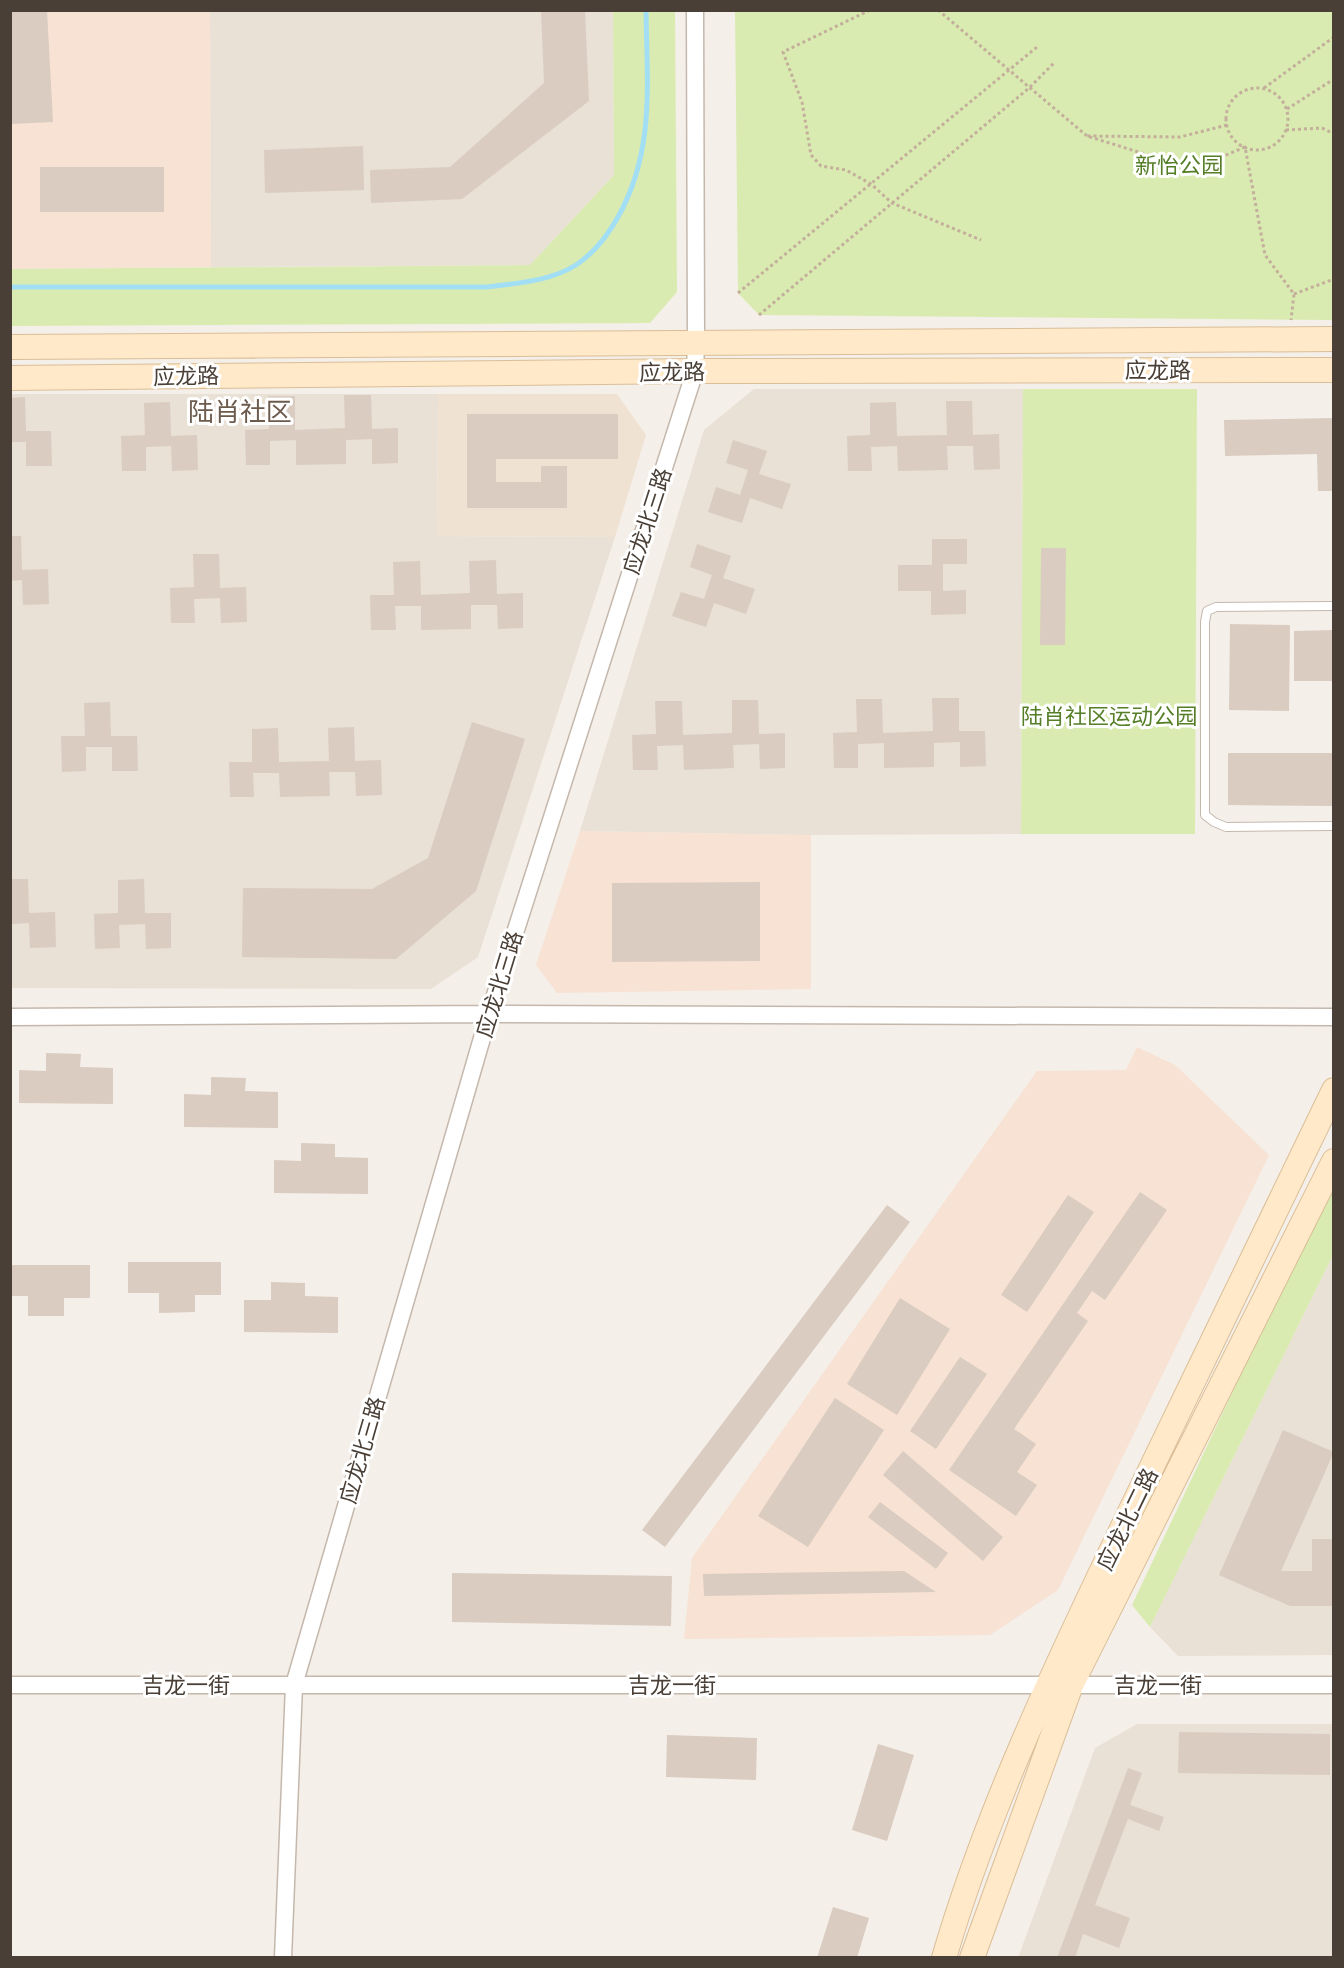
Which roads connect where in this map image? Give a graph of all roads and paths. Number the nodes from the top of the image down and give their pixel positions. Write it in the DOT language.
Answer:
graph roads {
  1 [pos="694,10"];
  2 [pos="870,10"];
  3 [pos="938,10"];
  4 [pos="1334,37"];
  5 [pos="1037,47"];
  6 [pos="1055,62"];
  7 [pos="1008,70"];
  8 [pos="1334,79"];
  9 [pos="1029,88"];
  10 [pos="1264,88"];
  11 [pos="1287,109"];
  12 [pos="1227,125"];
  13 [pos="1286,130"];
  14 [pos="1334,134"];
  15 [pos="1088,136"];
  16 [pos="1245,147"];
  17 [pos="871,184"];
  18 [pos="892,203"];
  19 [pos="981,240"];
  20 [pos="1334,279"];
  21 [pos="738,293"];
  22 [pos="1294,294"];
  23 [pos="759,315"];
  24 [pos="1292,320"];
  25 [pos="1334,339"];
  26 [pos="696,343"];
  27 [pos="10,347"];
  28 [pos="1334,370"];
  29 [pos="695,372"];
  30 [pos="10,378"];
  31 [pos="1334,606"];
  32 [pos="1334,826"];
  33 [pos="489,1014"];
  34 [pos="10,1017"];
  35 [pos="1334,1017"];
  36 [pos="1334,1090"];
  37 [pos="1334,1161"];
  38 [pos="10,1685"];
  39 [pos="294,1685"];
  40 [pos="1059,1685"];
  41 [pos="1334,1685"];
  42 [pos="284,1958"];
  43 [pos="944,1958"];
  44 [pos="972,1958"];
  1 -- 26 [label="street, 应龙北三路"];
  2 -- 17 [label="path"];
  3 -- 7 [label="path"];
  4 -- 10 [label="path"];
  5 -- 7 [label="path"];
  6 -- 9 [label="path"];
  7 -- 9 [label="path"];
  7 -- 17 [label="path"];
  8 -- 11 [label="path"];
  9 -- 15 [label="path"];
  9 -- 18 [label="path"];
  10 -- 11 [label="path"];
  10 -- 12 [label="path"];
  11 -- 13 [label="path"];
  12 -- 15 [label="path"];
  12 -- 16 [label="path"];
  13 -- 14 [label="path"];
  13 -- 16 [label="path"];
  15 -- 16 [label="path"];
  16 -- 22 [label="path"];
  17 -- 18 [label="path"];
  17 -- 21 [label="path"];
  18 -- 19 [label="path"];
  18 -- 23 [label="path"];
  20 -- 22 [label="path"];
  22 -- 24 [label="path"];
  25 -- 26 [label="street, 应龙路"];
  26 -- 27 [label="street, 应龙路"];
  26 -- 29 [label="street, 应龙北三路"];
  28 -- 29 [label="street, 应龙路"];
  29 -- 30 [label="street, 应龙路"];
  29 -- 33 [label="street, 应龙北三路"];
  31 -- 32 [label="lane"];
  33 -- 34 [label="street"];
  33 -- 35 [label="street"];
  33 -- 39 [label="street, 应龙北三路"];
  36 -- 40 [label="street, 应龙北二路"];
  37 -- 40 [label="street, 应龙北二路"];
  38 -- 39 [label="street, 吉龙一街"];
  39 -- 40 [label="street, 吉龙一街"];
  39 -- 42 [label="street, 应龙北三路"];
  40 -- 41 [label="street, 吉龙一街"];
  40 -- 43 [label="street, 应龙北二路"];
  40 -- 44 [label="street, 应龙北二路"];
}
